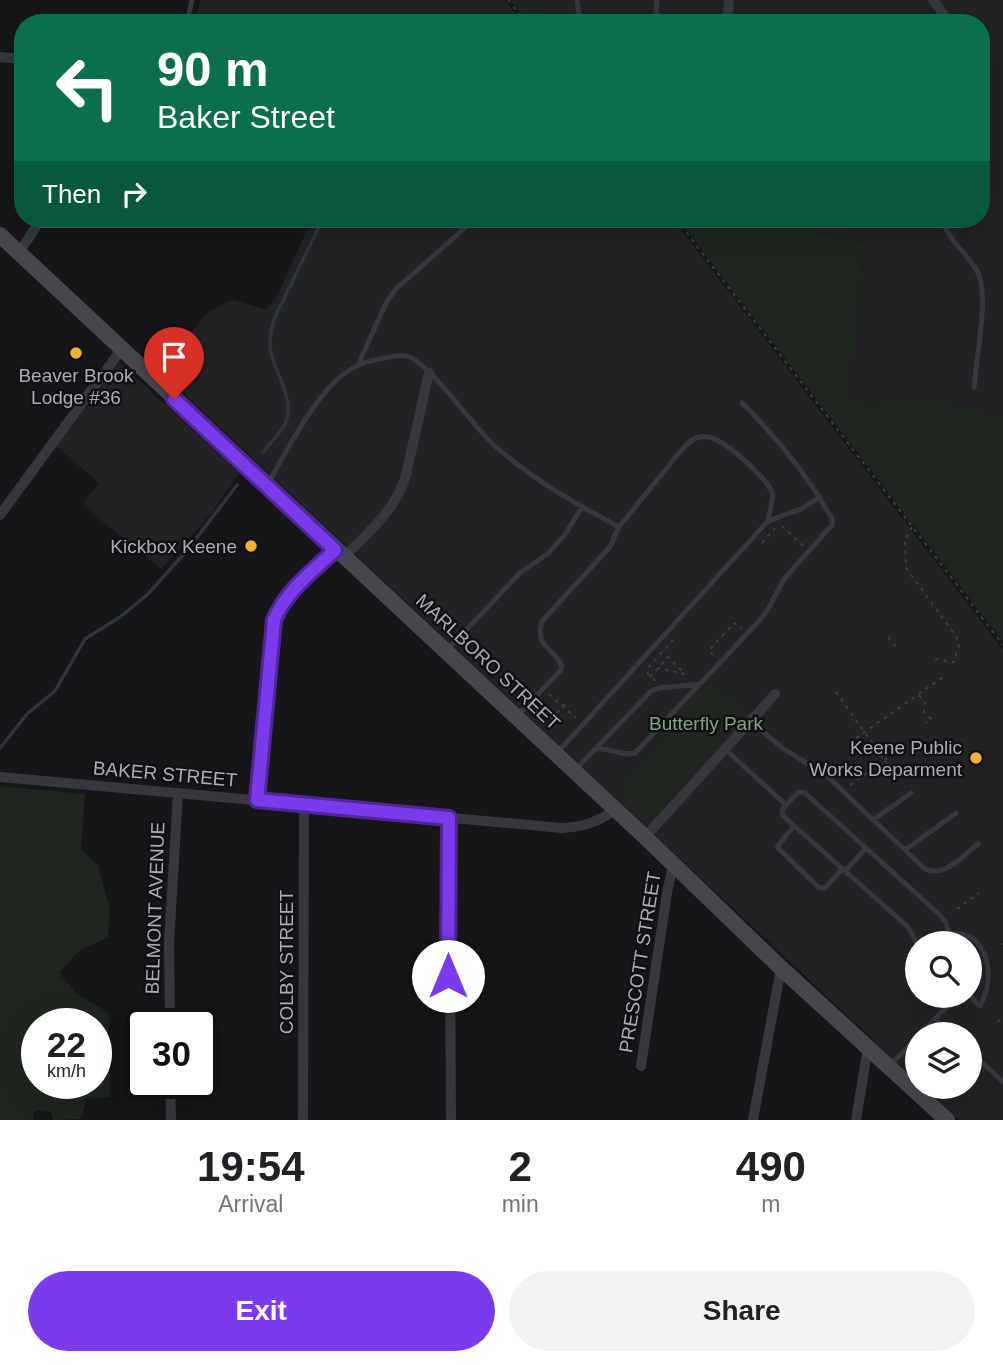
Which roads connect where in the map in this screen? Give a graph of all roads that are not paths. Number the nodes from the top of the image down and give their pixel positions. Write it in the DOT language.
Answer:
graph roads {
  1 [pos="35,228"];
  2 [pos="465,228"];
  3 [pos="944,228"];
  4 [pos="0,235"];
  5 [pos="19,253"];
  6 [pos="121,350"];
  7 [pos="358,365"];
  8 [pos="429,373"];
  9 [pos="974,387"];
  10 [pos="742,403"];
  11 [pos="267,485"];
  12 [pos="820,497"];
  13 [pos="582,508"];
  14 [pos="0,515"];
  15 [pos="768,521"];
  16 [pos="620,527"];
  17 [pos="340,554"];
  18 [pos="445,652"];
  19 [pos="700,684"];
  20 [pos="775,694"];
  21 [pos="515,717"];
  22 [pos="750,721"];
  23 [pos="595,749"];
  24 [pos="725,749"];
  25 [pos="556,754"];
  26 [pos="573,771"];
  27 [pos="0,777"];
  28 [pos="178,793"];
  29 [pos="911,793"];
  30 [pos="257,800"];
  31 [pos="304,805"];
  32 [pos="786,805"];
  33 [pos="615,810"];
  34 [pos="957,813"];
  35 [pos="449,818"];
  36 [pos="873,820"];
  37 [pos="794,826"];
  38 [pos="645,837"];
  39 [pos="978,844"];
  40 [pos="866,848"];
  41 [pos="905,850"];
  42 [pos="673,865"];
  43 [pos="844,870"];
  44 [pos="910,931"];
  45 [pos="948,931"];
  46 [pos="982,943"];
  47 [pos="988,947"];
  48 [pos="781,968"];
  49 [pos="994,990"];
  50 [pos="982,1004"];
  51 [pos="170,1008"];
  52 [pos="946,1008"];
  53 [pos="935,1019"];
  54 [pos="932,1022"];
  55 [pos="938,1022"];
  56 [pos="868,1047"];
  57 [pos="905,1050"];
  58 [pos="982,1062"];
  59 [pos="641,1066"];
  60 [pos="889,1066"];
  61 [pos="1003,1082"];
  62 [pos="170,1099"];
  63 [pos="171,1120"];
  64 [pos="303,1120"];
  65 [pos="451,1120"];
  66 [pos="753,1120"];
  67 [pos="856,1120"];
  68 [pos="947,1120"];
  1 -- 5 [label="street"];
  2 -- 7 [label="lane"];
  3 -- 9 [label="lane"];
  4 -- 5 [label="street, MARLBORO STREET"];
  5 -- 6 [label="street, MARLBORO STREET"];
  6 -- 11 [label="street, MARLBORO STREET"];
  6 -- 14 [label="street"];
  7 -- 8 [label="lane"];
  7 -- 11 [label="lane"];
  8 -- 13 [label="lane"];
  8 -- 17 [label="street"];
  10 -- 12 [label="lane"];
  11 -- 17 [label="street, MARLBORO STREET"];
  12 -- 15 [label="lane"];
  12 -- 19 [label="lane"];
  13 -- 16 [label="lane"];
  13 -- 18 [label="lane"];
  15 -- 16 [label="lane"];
  15 -- 25 [label="lane"];
  16 -- 21 [label="lane"];
  17 -- 18 [label="street, MARLBORO STREET"];
  17 -- 30 [label="street"];
  18 -- 21 [label="street, MARLBORO STREET"];
  19 -- 23 [label="lane"];
  19 -- 23 [label="lane"];
  20 -- 22 [label="street"];
  21 -- 25 [label="street, MARLBORO STREET"];
  22 -- 24 [label="street"];
  22 -- 36 [label="lane"];
  23 -- 26 [label="lane"];
  24 -- 32 [label="lane"];
  24 -- 38 [label="street"];
  25 -- 26 [label="street, MARLBORO STREET"];
  26 -- 33 [label="street, MARLBORO STREET"];
  27 -- 28 [label="street, BAKER STREET"];
  28 -- 30 [label="street, BAKER STREET"];
  28 -- 51 [label="street, BELMONT AVENUE"];
  29 -- 36 [label="lane"];
  30 -- 31 [label="street, BAKER STREET"];
  31 -- 35 [label="street, BAKER STREET"];
  31 -- 64 [label="street, COLBY STREET"];
  32 -- 37 [label="lane"];
  32 -- 40 [label="lane"];
  33 -- 35 [label="street, BAKER STREET"];
  33 -- 38 [label="street, MARLBORO STREET"];
  34 -- 41 [label="lane"];
  35 -- 65 [label="street"];
  36 -- 41 [label="lane"];
  37 -- 43 [label="lane"];
  37 -- 43 [label="lane"];
  38 -- 42 [label="street, MARLBORO STREET"];
  39 -- 41 [label="lane"];
  40 -- 43 [label="lane"];
  40 -- 45 [label="lane"];
  42 -- 48 [label="street, MARLBORO STREET"];
  42 -- 59 [label="street, PRESCOTT STREET"];
  43 -- 44 [label="lane"];
  46 -- 47 [label="lane"];
  48 -- 56 [label="street, MARLBORO STREET"];
  48 -- 66 [label="street"];
  49 -- 50 [label="lane"];
  52 -- 53 [label="lane"];
  53 -- 54 [label="lane"];
  53 -- 55 [label="lane"];
  56 -- 60 [label="street, MARLBORO STREET"];
  56 -- 67 [label="street"];
  57 -- 60 [label="lane"];
  58 -- 61 [label="lane"];
  60 -- 68 [label="street, MARLBORO STREET"];
  62 -- 63 [label="street"];
}
